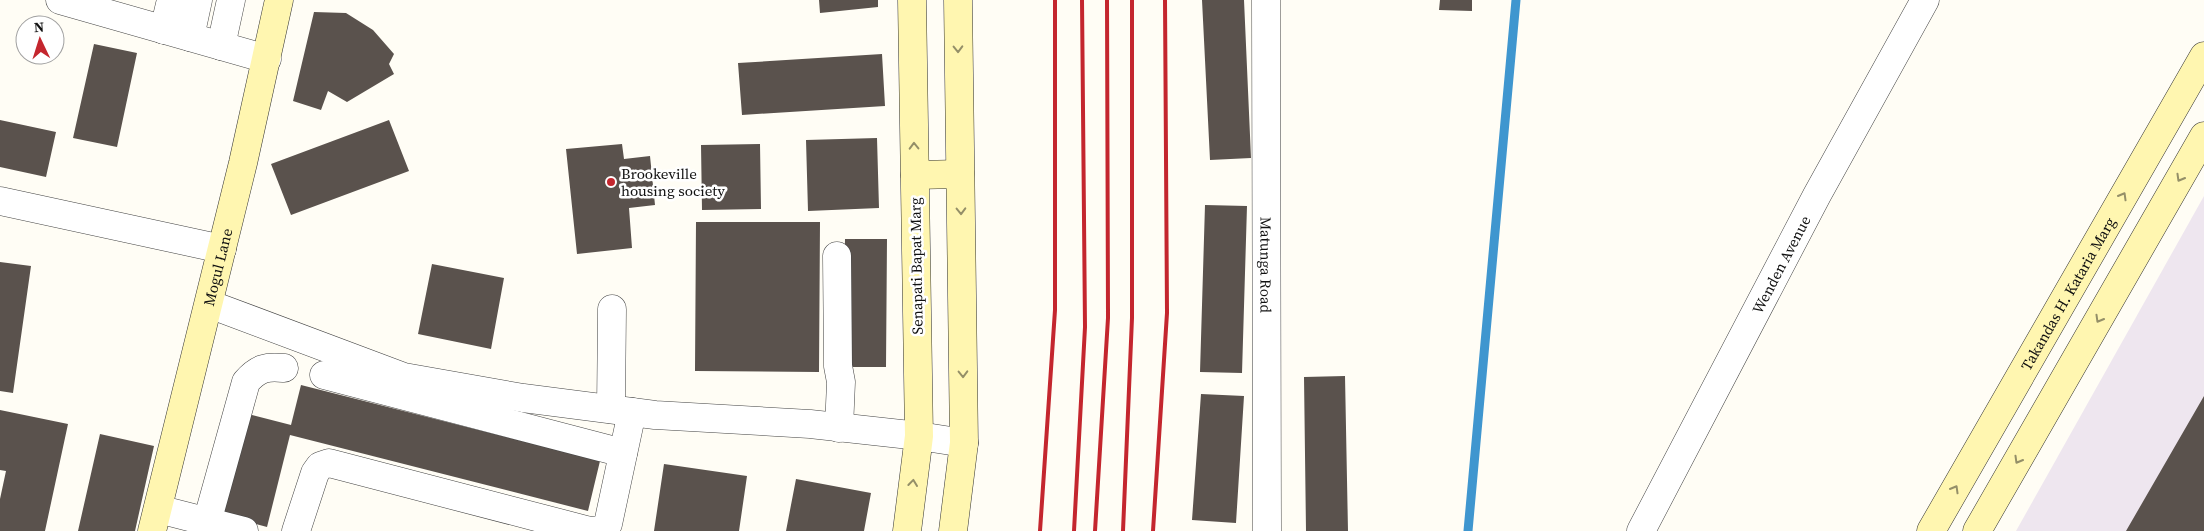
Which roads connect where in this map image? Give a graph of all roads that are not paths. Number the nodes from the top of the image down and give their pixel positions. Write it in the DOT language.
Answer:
graph roads {
  1 [pos="60,0"];
  2 [pos="171,0"];
  3 [pos="198,0"];
  4 [pos="231,0"];
  5 [pos="279,0"];
  6 [pos="912,0"];
  7 [pos="958,0"];
  8 [pos="1266,0"];
  9 [pos="1925,0"];
  10 [pos="110,7"];
  11 [pos="164,30"];
  12 [pos="190,37"];
  13 [pos="221,46"];
  14 [pos="2204,56"];
  15 [pos="267,59"];
  16 [pos="2204,136"];
  17 [pos="960,174"];
  18 [pos="915,175"];
  19 [pos="0,201"];
  20 [pos="222,249"];
  21 [pos="837,256"];
  22 [pos="209,304"];
  23 [pos="612,309"];
  24 [pos="284,368"];
  25 [pos="324,375"];
  26 [pos="622,410"];
  27 [pos="839,428"];
  28 [pos="920,436"];
  29 [pos="964,443"];
  30 [pos="623,453"];
  31 [pos="155,520"];
  32 [pos="206,522"];
  33 [pos="244,531"];
  34 [pos="296,531"];
  35 [pos="907,531"];
  36 [pos="953,531"];
  37 [pos="1267,531"];
  38 [pos="1640,531"];
  39 [pos="1931,531"];
  40 [pos="1977,531"];
  1 -- 10 [label="street"];
  2 -- 11 [label="street"];
  3 -- 12 [label="street"];
  4 -- 13 [label="street"];
  5 -- 15 [label="main road, Mogul Lane"];
  18 -- 6 [label="main road, Senapati Bapat Marg, one-way"];
  7 -- 17 [label="main road, one-way"];
  8 -- 37 [label="street, Matunga Road"];
  9 -- 38 [label="street, Wenden Avenue"];
  10 -- 11 [label="street"];
  11 -- 12 [label="street"];
  12 -- 13 [label="street"];
  13 -- 15 [label="street"];
  39 -- 14 [label="main road, Takandas H. Kataria Marg, one-way"];
  15 -- 20 [label="main road, Mogul Lane"];
  16 -- 40 [label="main road, one-way"];
  17 -- 18 [label="main road"];
  17 -- 29 [label="main road, one-way"];
  18 -- 28 [label="main road, Senapati Bapat Marg"];
  19 -- 20 [label="street"];
  20 -- 22 [label="main road, Mogul Lane"];
  21 -- 27 [label="street"];
  22 -- 26 [label="street"];
  22 -- 31 [label="main road, Mogul Lane"];
  23 -- 26 [label="street"];
  24 -- 32 [label="street"];
  25 -- 30 [label="street"];
  26 -- 27 [label="street"];
  26 -- 30 [label="street"];
  27 -- 28 [label="street"];
  28 -- 29 [label="street"];
  35 -- 28 [label="main road, Senapati Bapat Marg, one-way"];
  29 -- 36 [label="main road"];
  30 -- 34 [label="street"];
  31 -- 32 [label="street"];
  32 -- 33 [label="street"];
}
